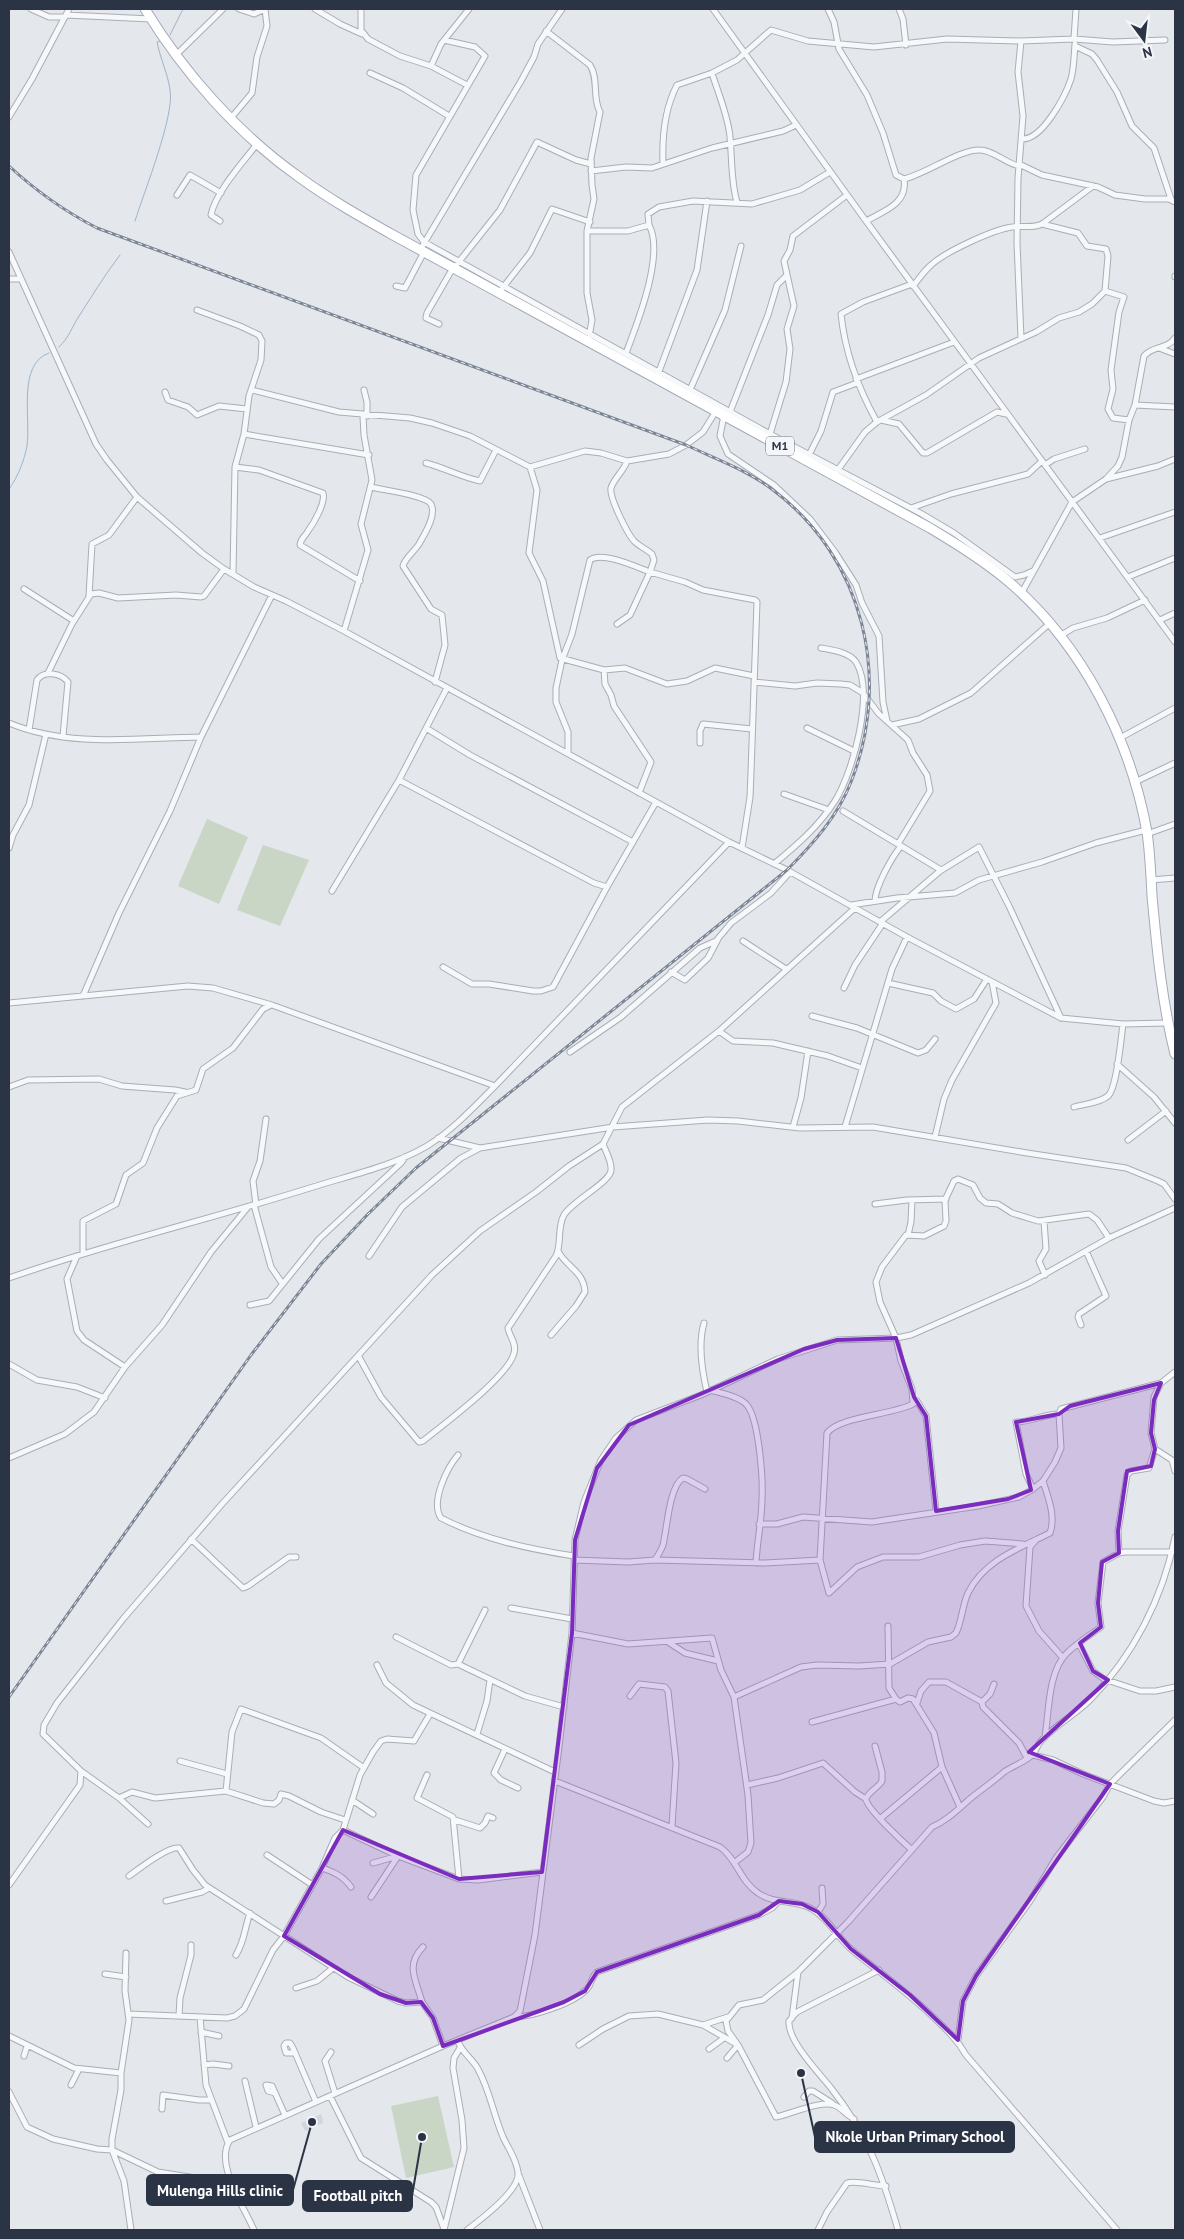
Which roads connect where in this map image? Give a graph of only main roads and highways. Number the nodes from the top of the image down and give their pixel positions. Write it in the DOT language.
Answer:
graph roads {
  1 [pos="146,9"];
  2 [pos="1170,1016"];
  3 [pos="1175,1054"];
  1 -- 2 [label="main road, M1"];
  2 -- 3 [label="main road, M1"];
}
